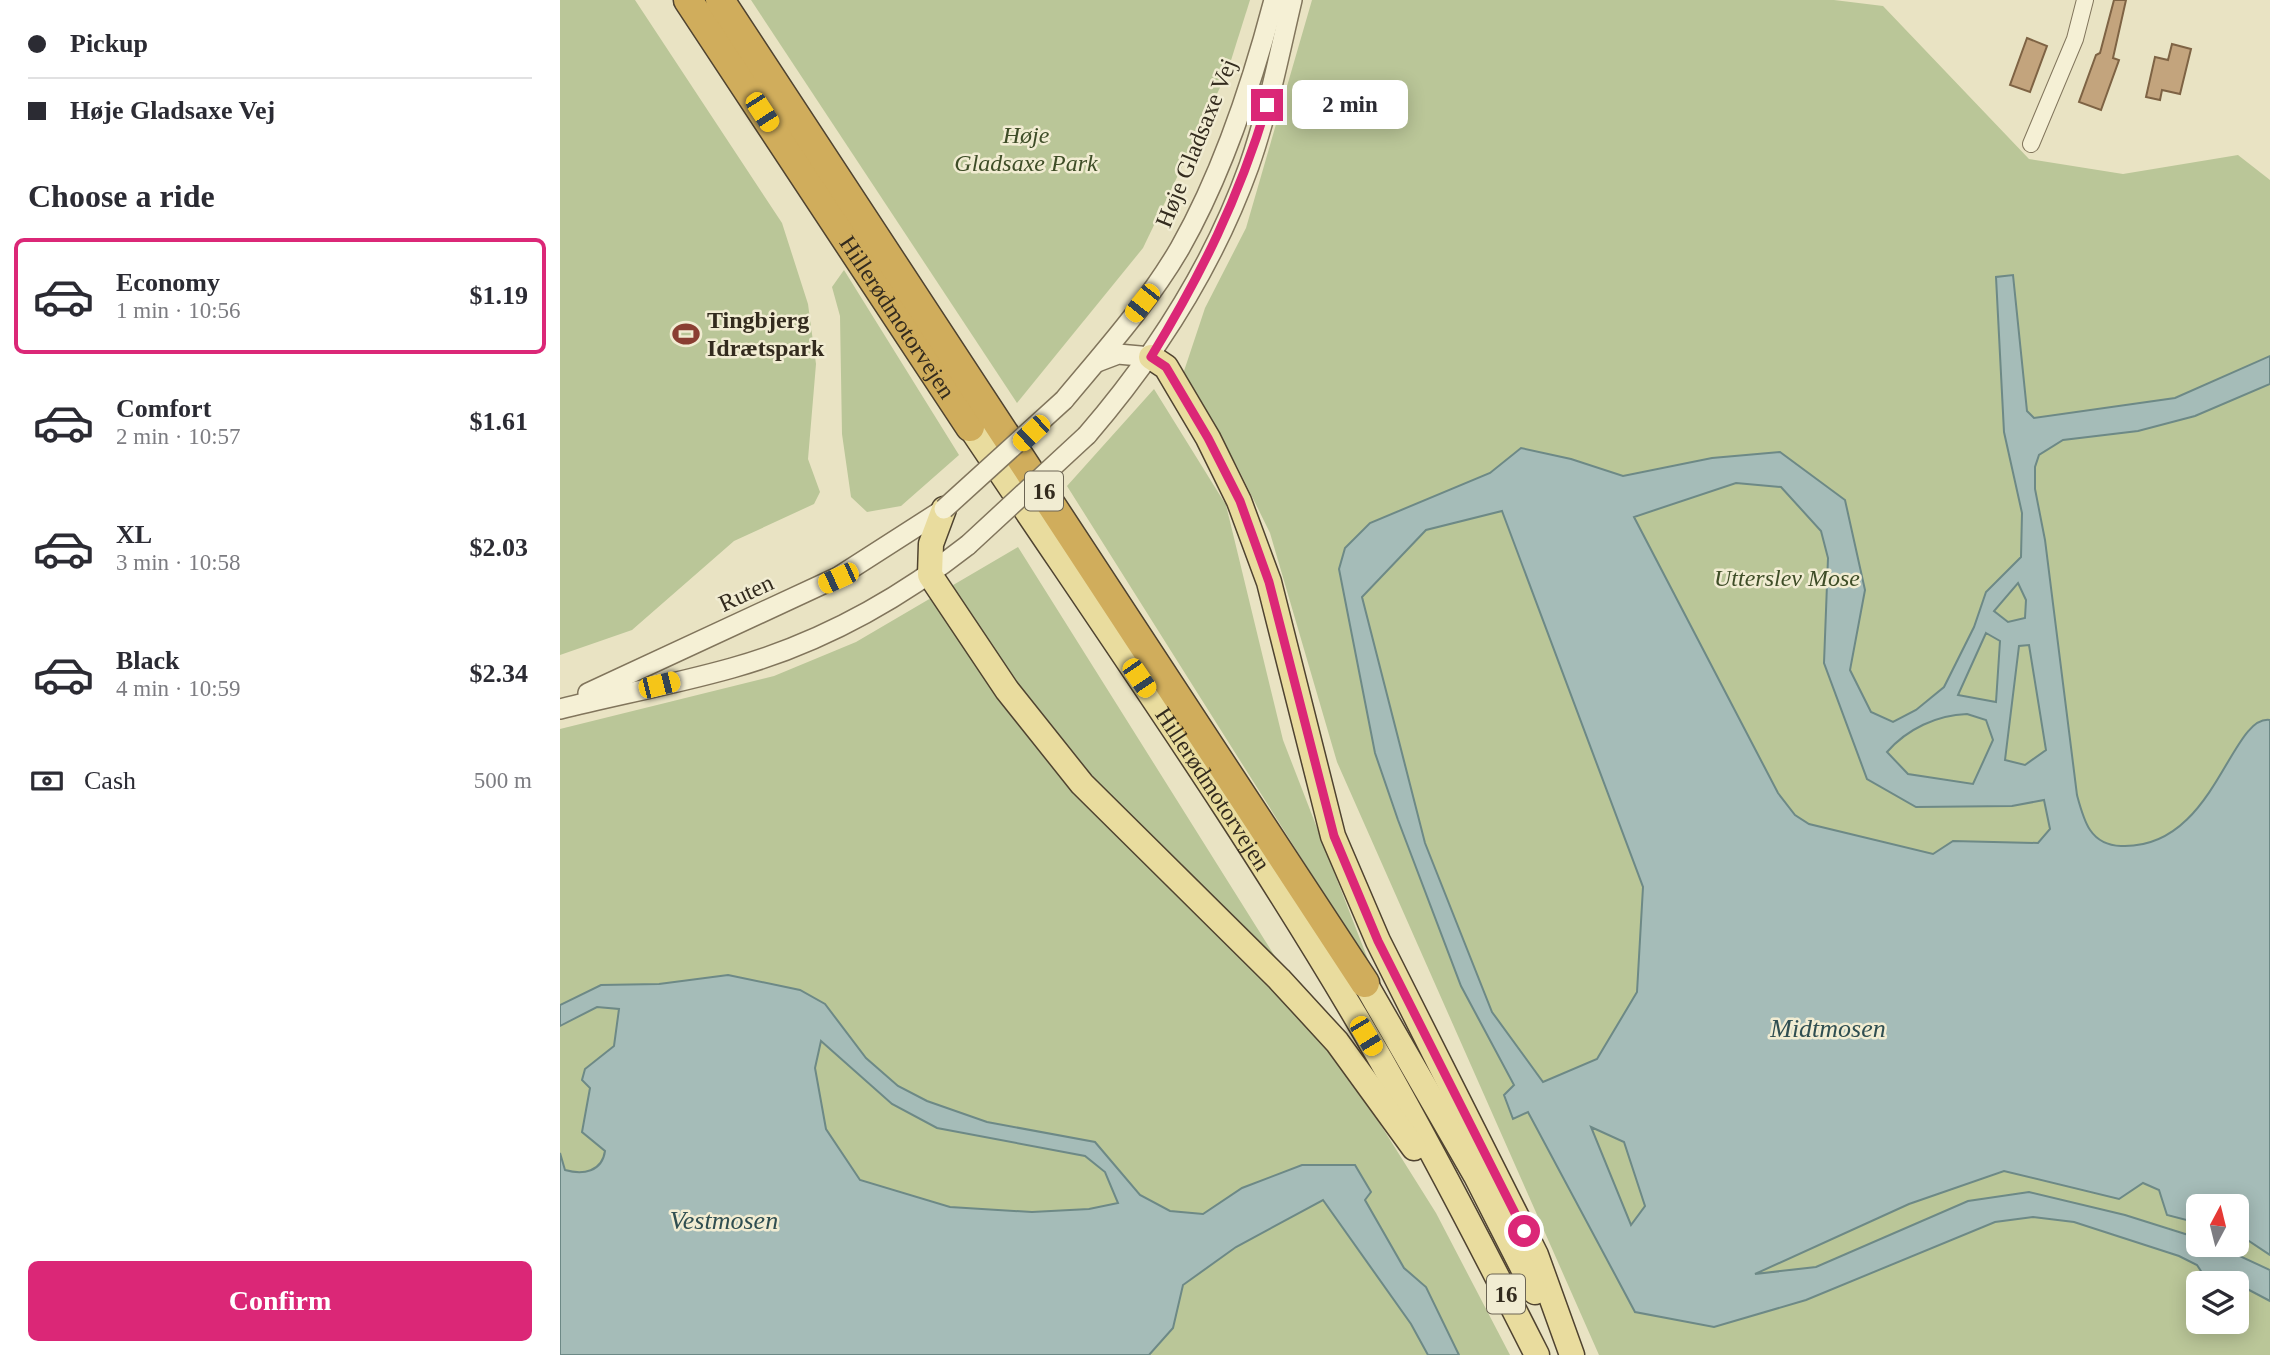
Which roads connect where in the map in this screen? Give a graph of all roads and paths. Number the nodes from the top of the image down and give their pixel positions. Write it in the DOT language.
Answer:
graph roads {
  1 [pos="688,0"];
  2 [pos="720,0"];
  3 [pos="1275,0"];
  4 [pos="1292,0"];
  5 [pos="2085,0"];
  6 [pos="2031,144"];
  7 [pos="1151,357"];
  8 [pos="1097,362"];
  9 [pos="970,427"];
  10 [pos="944,509"];
  11 [pos="930,575"];
  12 [pos="560,708"];
  13 [pos="1366,983"];
  14 [pos="1475,1233"];
  15 [pos="1537,1355"];
  16 [pos="1570,1355"];
  1 -- 9 [label="highway, Hillerødmotorvejen / 16"];
  2 -- 13 [label="highway, Hillerødmotorvejen / 16"];
  3 -- 8 [label="street, Høje Gladsaxe Vej"];
  4 -- 7 [label="street, Høje Gladsaxe Vej"];
  5 -- 6 [label="street"];
  7 -- 8 [label="street"];
  7 -- 11 [label="street, Høje Gladsaxe Vej, bridge"];
  7 -- 16 [label="main road"];
  8 -- 10 [label="street, Høje Gladsaxe Vej, bridge"];
  9 -- 14 [label="main road, Hillerødmotorvejen / 16"];
  10 -- 11 [label="main road"];
  10 -- 12 [label="street, Ruten"];
  11 -- 12 [label="street, Ruten"];
  11 -- 14 [label="main road"];
  13 -- 16 [label="main road, Hillerødmotorvejen / 16"];
  14 -- 15 [label="main road, Hillerødmotorvejen / 16"];
}
